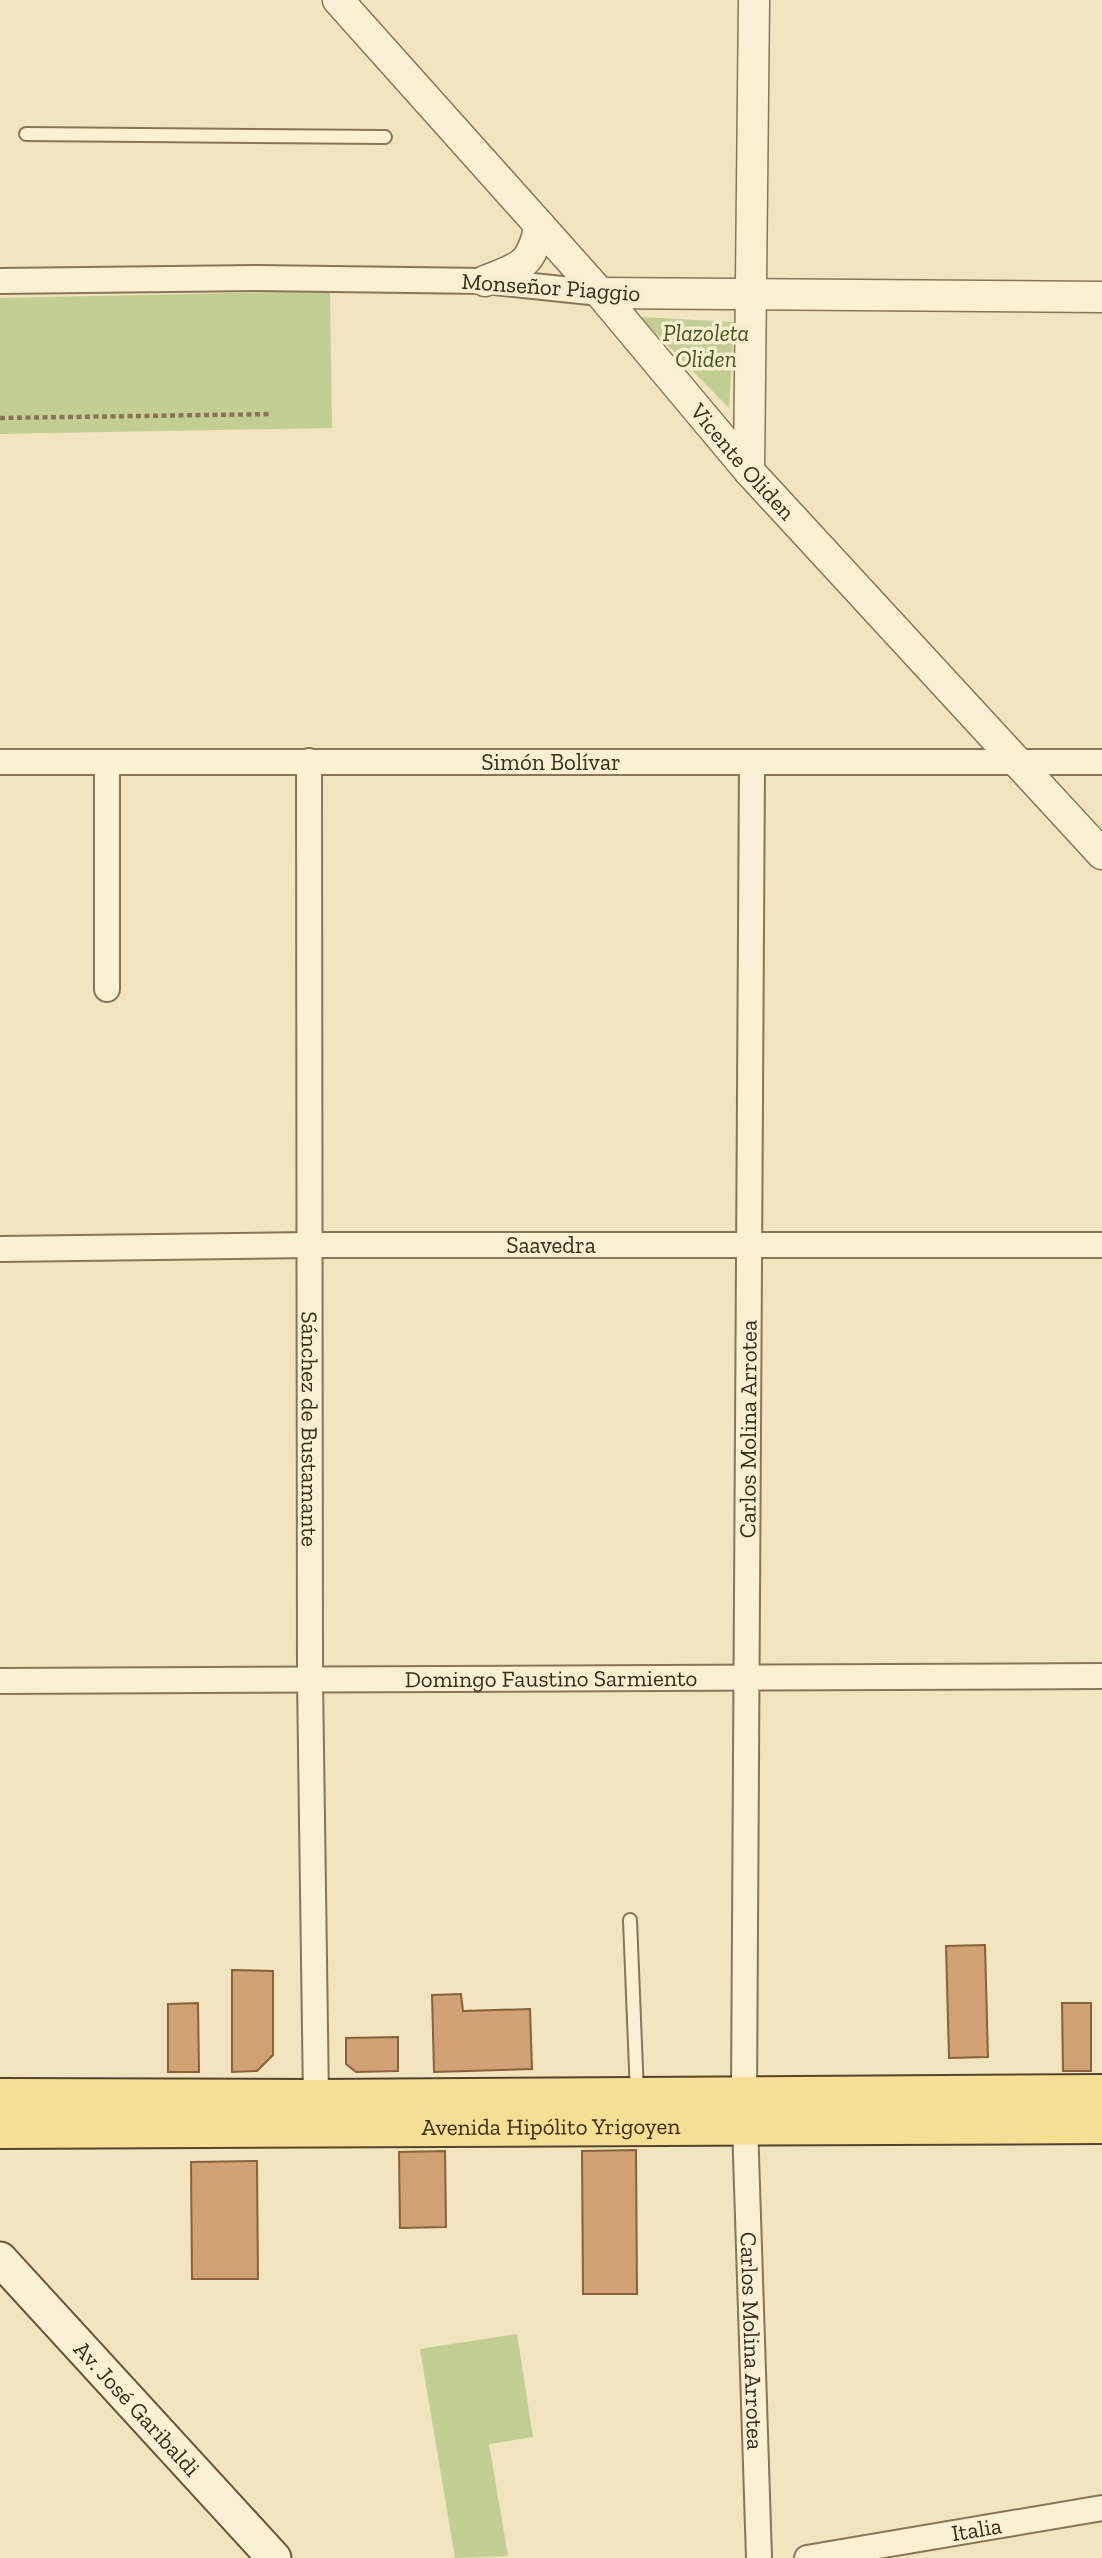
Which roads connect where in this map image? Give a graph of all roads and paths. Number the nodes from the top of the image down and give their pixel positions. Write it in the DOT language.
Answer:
graph roads {
  1 [pos="338,0"];
  2 [pos="754,0"];
  3 [pos="26,135"];
  4 [pos="385,137"];
  5 [pos="540,226"];
  6 [pos="0,281"];
  7 [pos="485,281"];
  8 [pos="600,293"];
  9 [pos="751,295"];
  10 [pos="1102,297"];
  11 [pos="272,414"];
  12 [pos="0,418"];
  13 [pos="749,471"];
  14 [pos="309,761"];
  15 [pos="0,762"];
  16 [pos="107,762"];
  17 [pos="1016,762"];
  18 [pos="1102,762"];
  19 [pos="752,763"];
  20 [pos="1102,854"];
  21 [pos="107,989"];
  22 [pos="309,1245"];
  23 [pos="1102,1245"];
  24 [pos="748,1247"];
  25 [pos="0,1249"];
  26 [pos="1102,1676"];
  27 [pos="748,1678"];
  28 [pos="310,1680"];
  29 [pos="0,1681"];
  30 [pos="630,1920"];
  31 [pos="1102,2094"];
  32 [pos="0,2098"];
  33 [pos="637,2098"];
  34 [pos="316,2099"];
  35 [pos="745,2110"];
  36 [pos="1102,2124"];
  37 [pos="0,2129"];
  38 [pos="0,2259"];
  39 [pos="1102,2508"];
  40 [pos="274,2558"];
  41 [pos="759,2558"];
  42 [pos="807,2558"];
  1 -- 5 [label="street, Vicente Oliden"];
  2 -- 9 [label="street"];
  3 -- 4 [label="lane"];
  5 -- 7 [label="street"];
  5 -- 8 [label="street, Vicente Oliden"];
  6 -- 7 [label="street, Monseñor Piaggio"];
  7 -- 8 [label="street, Monseñor Piaggio"];
  8 -- 9 [label="street, Monseñor Piaggio"];
  8 -- 13 [label="street, Vicente Oliden"];
  9 -- 10 [label="street, Monseñor Piaggio"];
  9 -- 13 [label="street"];
  11 -- 12 [label="path"];
  13 -- 17 [label="street, Vicente Oliden"];
  14 -- 16 [label="street, Simón Bolívar"];
  14 -- 19 [label="street, Simón Bolívar"];
  14 -- 22 [label="street, Sánchez de Bustamante"];
  15 -- 16 [label="street, Simón Bolívar"];
  16 -- 21 [label="street"];
  17 -- 18 [label="street, Simón Bolívar"];
  17 -- 19 [label="street, Simón Bolívar"];
  17 -- 20 [label="street, Vicente Oliden"];
  19 -- 24 [label="street, Carlos Molina Arrotea"];
  22 -- 24 [label="street, Saavedra"];
  22 -- 25 [label="street, Saavedra"];
  22 -- 28 [label="street, Sánchez de Bustamante"];
  23 -- 24 [label="street, Saavedra"];
  24 -- 27 [label="street, Carlos Molina Arrotea"];
  26 -- 27 [label="street, Domingo Faustino Sarmiento"];
  27 -- 28 [label="street, Domingo Faustino Sarmiento"];
  27 -- 35 [label="street, Carlos Molina Arrotea"];
  28 -- 29 [label="street, Domingo Faustino Sarmiento"];
  28 -- 34 [label="street, Sánchez de Bustamante"];
  30 -- 33 [label="lane"];
  31 -- 35 [label="main road, Avenida Hipólito Yrigoyen"];
  32 -- 34 [label="main road, Avenida Hipólito Yrigoyen"];
  33 -- 34 [label="main road, Avenida Hipólito Yrigoyen"];
  33 -- 35 [label="main road, Avenida Hipólito Yrigoyen"];
  35 -- 36 [label="main road, Avenida Hipólito Yrigoyen"];
  35 -- 37 [label="main road, Avenida Hipólito Yrigoyen"];
  35 -- 41 [label="street, Carlos Molina Arrotea"];
  38 -- 40 [label="main road, Av. José Garibaldi"];
  39 -- 42 [label="street, Italia"];
}
